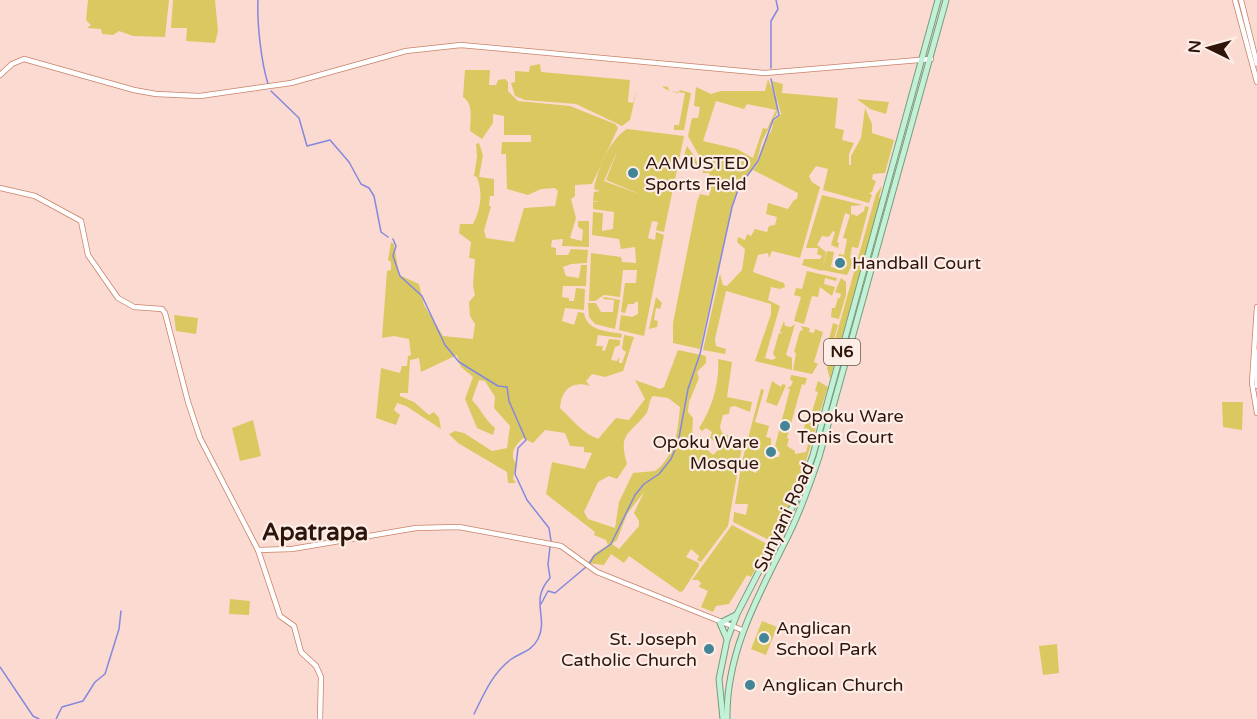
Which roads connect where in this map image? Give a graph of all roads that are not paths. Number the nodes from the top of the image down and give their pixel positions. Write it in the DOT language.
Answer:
graph roads {
  1 [pos="938,0"];
  2 [pos="946,0"];
  3 [pos="1235,0"];
  4 [pos="1241,0"];
  5 [pos="922,59"];
  6 [pos="931,59"];
  7 [pos="1257,64"];
  8 [pos="0,75"];
  9 [pos="1257,82"];
  10 [pos="0,188"];
  11 [pos="865,291"];
  12 [pos="857,296"];
  13 [pos="1257,307"];
  14 [pos="1255,351"];
  15 [pos="1257,386"];
  16 [pos="1257,413"];
  17 [pos="258,550"];
  18 [pos="737,614"];
  19 [pos="720,623"];
  20 [pos="732,627"];
  21 [pos="742,630"];
  22 [pos="727,640"];
  23 [pos="320,719"];
  24 [pos="725,719"];
  1 -- 5 [label="main road, Sunyani Road / N6"];
  2 -- 6 [label="main road, N6"];
  3 -- 9 [label="street"];
  4 -- 7 [label="street"];
  5 -- 6 [label="street"];
  5 -- 8 [label="street"];
  5 -- 12 [label="main road, Sunyani Road / N6"];
  6 -- 11 [label="main road, N6"];
  10 -- 17 [label="street"];
  11 -- 12 [label="main road"];
  11 -- 21 [label="main road, N6"];
  12 -- 18 [label="main road, Sunyani Road / N6"];
  13 -- 14 [label="street"];
  14 -- 15 [label="street"];
  14 -- 16 [label="street"];
  17 -- 19 [label="street"];
  17 -- 23 [label="street"];
  18 -- 19 [label="main road"];
  18 -- 20 [label="main road, Sunyani Road / N6"];
  19 -- 20 [label="street"];
  19 -- 22 [label="main road"];
  20 -- 21 [label="street"];
  20 -- 22 [label="main road, Sunyani Road / N6"];
  21 -- 24 [label="main road, Sunyani Road / N6"];
  22 -- 24 [label="main road, Sunyani Road / N6"];
}
